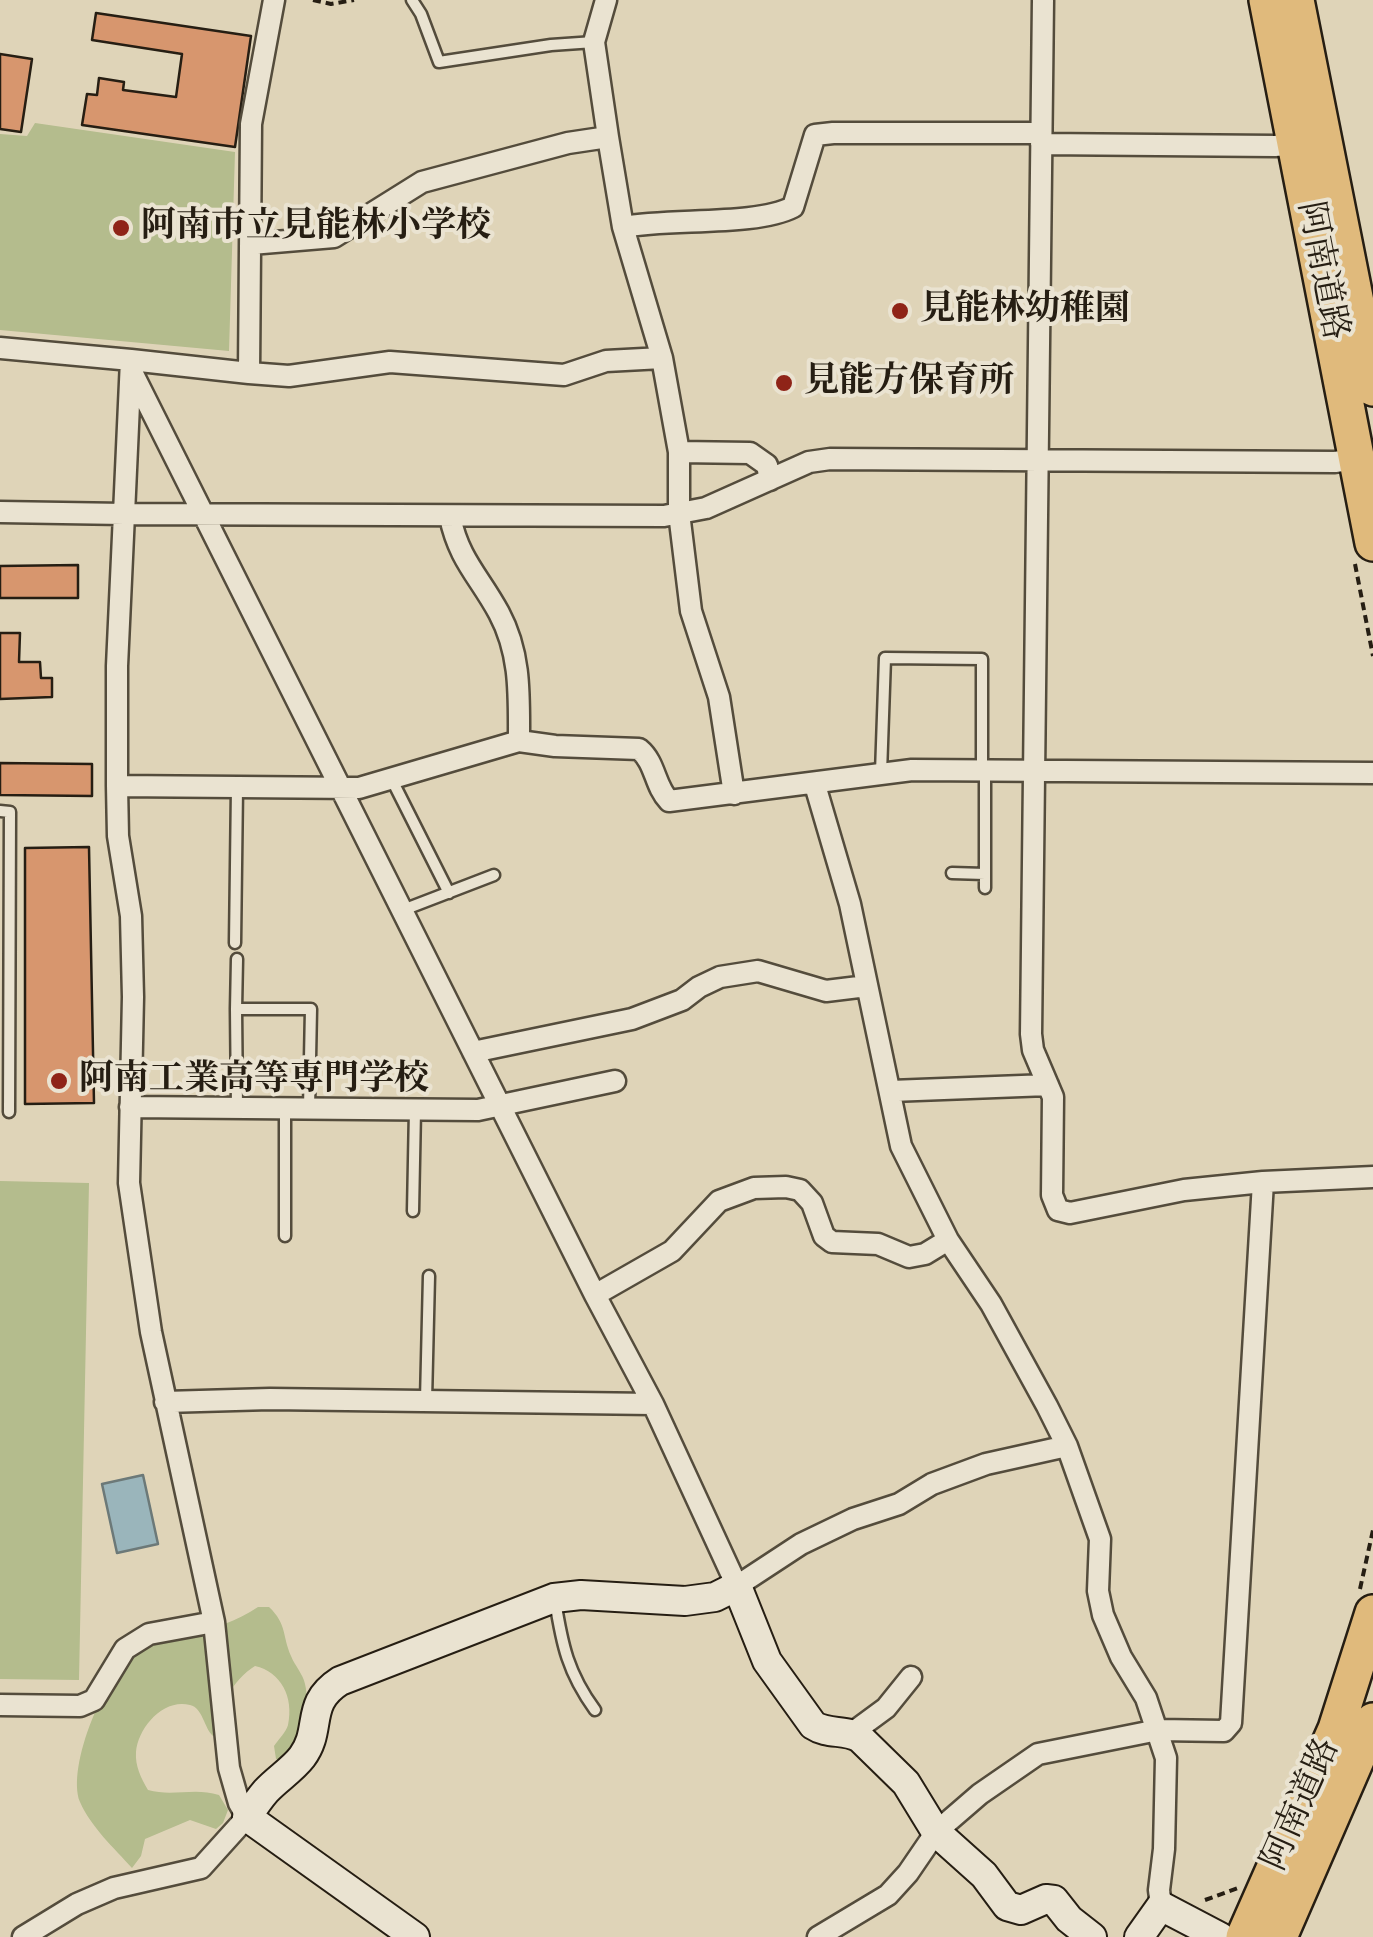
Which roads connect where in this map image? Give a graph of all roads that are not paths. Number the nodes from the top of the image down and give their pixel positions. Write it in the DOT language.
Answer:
graph roads {
  1 [pos="274,0"];
  2 [pos="412,0"];
  3 [pos="606,0"];
  4 [pos="1042,0"];
  5 [pos="1267,0"];
  6 [pos="1296,0"];
  7 [pos="594,42"];
  8 [pos="608,137"];
  9 [pos="1041,138"];
  10 [pos="1296,144"];
  11 [pos="624,227"];
  12 [pos="251,244"];
  13 [pos="0,348"];
  14 [pos="662,358"];
  15 [pos="130,364"];
  16 [pos="248,373"];
  17 [pos="1373,388"];
  18 [pos="679,452"];
  19 [pos="1365,458"];
  20 [pos="1037,461"];
  21 [pos="770,480"];
  22 [pos="0,512"];
  23 [pos="679,512"];
  24 [pos="124,514"];
  25 [pos="205,514"];
  26 [pos="450,517"];
  27 [pos="1373,543"];
  28 [pos="519,741"];
  29 [pos="984,770"];
  30 [pos="1032,771"];
  31 [pos="1373,773"];
  32 [pos="881,774"];
  33 [pos="392,780"];
  34 [pos="815,785"];
  35 [pos="117,786"];
  36 [pos="237,788"];
  37 [pos="342,788"];
  38 [pos="734,794"];
  39 [pos="0,812"];
  40 [pos="952,874"];
  41 [pos="985,874"];
  42 [pos="494,875"];
  43 [pos="985,888"];
  44 [pos="449,893"];
  45 [pos="403,910"];
  46 [pos="235,943"];
  47 [pos="237,959"];
  48 [pos="5,986"];
  49 [pos="868,986"];
  50 [pos="236,1009"];
  51 [pos="473,1052"];
  52 [pos="615,1081"];
  53 [pos="1048,1085"];
  54 [pos="892,1091"];
  55 [pos="500,1106"];
  56 [pos="130,1107"];
  57 [pos="237,1107"];
  58 [pos="284,1108"];
  59 [pos="310,1108"];
  60 [pos="415,1109"];
  61 [pos="9,1112"];
  62 [pos="1373,1177"];
  63 [pos="1262,1182"];
  64 [pos="413,1211"];
  65 [pos="285,1236"];
  66 [pos="948,1240"];
  67 [pos="429,1276"];
  68 [pos="594,1296"];
  69 [pos="166,1402"];
  70 [pos="426,1402"];
  71 [pos="654,1404"];
  72 [pos="1067,1446"];
  73 [pos="738,1586"];
  74 [pos="554,1598"];
  75 [pos="1373,1613"];
  76 [pos="214,1622"];
  77 [pos="911,1677"];
  78 [pos="0,1705"];
  79 [pos="594,1710"];
  80 [pos="1373,1721"];
  81 [pos="1158,1730"];
  82 [pos="852,1733"];
  83 [pos="247,1817"];
  84 [pos="936,1832"];
  85 [pos="1161,1906"];
  86 [pos="22,1937"];
  87 [pos="415,1937"];
  88 [pos="818,1937"];
  89 [pos="1092,1937"];
  90 [pos="1139,1937"];
  91 [pos="1220,1937"];
  92 [pos="1244,1937"];
  93 [pos="1279,1937"];
  1 -- 12 [label="street"];
  2 -- 7 [label="lane"];
  3 -- 7 [label="street"];
  4 -- 9 [label="street"];
  5 -- 10 [label="highway, 阿南道路"];
  6 -- 17 [label="highway, 阿南道路"];
  7 -- 8 [label="street"];
  8 -- 11 [label="street"];
  8 -- 12 [label="street"];
  9 -- 10 [label="street"];
  9 -- 11 [label="street"];
  9 -- 20 [label="street"];
  10 -- 19 [label="highway, 阿南道路"];
  11 -- 14 [label="street"];
  12 -- 16 [label="street"];
  13 -- 15 [label="street"];
  14 -- 16 [label="street"];
  14 -- 18 [label="street"];
  15 -- 16 [label="street"];
  15 -- 24 [label="street"];
  15 -- 25 [label="street"];
  18 -- 21 [label="street"];
  18 -- 23 [label="street"];
  19 -- 20 [label="street"];
  19 -- 27 [label="highway, 阿南道路"];
  20 -- 21 [label="street"];
  20 -- 30 [label="street"];
  21 -- 23 [label="street"];
  22 -- 24 [label="street"];
  23 -- 26 [label="street"];
  23 -- 38 [label="street"];
  24 -- 25 [label="street"];
  24 -- 35 [label="street"];
  25 -- 26 [label="street"];
  25 -- 37 [label="street"];
  26 -- 28 [label="street"];
  28 -- 33 [label="street"];
  28 -- 38 [label="street"];
  29 -- 30 [label="street"];
  29 -- 32 [label="street"];
  29 -- 32 [label="lane"];
  29 -- 41 [label="lane"];
  30 -- 31 [label="street"];
  30 -- 53 [label="street"];
  32 -- 34 [label="street"];
  33 -- 37 [label="street"];
  33 -- 44 [label="lane"];
  34 -- 38 [label="street"];
  34 -- 49 [label="street"];
  35 -- 36 [label="street"];
  35 -- 56 [label="street"];
  36 -- 37 [label="street"];
  36 -- 46 [label="lane"];
  37 -- 45 [label="street"];
  39 -- 48 [label="lane"];
  40 -- 41 [label="lane"];
  41 -- 43 [label="lane"];
  42 -- 44 [label="lane"];
  44 -- 45 [label="lane"];
  45 -- 51 [label="street"];
  47 -- 50 [label="lane"];
  48 -- 61 [label="lane"];
  49 -- 51 [label="street"];
  49 -- 54 [label="street"];
  50 -- 57 [label="lane"];
  50 -- 59 [label="lane"];
  51 -- 55 [label="street"];
  52 -- 55 [label="street"];
  53 -- 54 [label="street"];
  53 -- 63 [label="street"];
  54 -- 66 [label="street"];
  55 -- 60 [label="street"];
  55 -- 68 [label="street"];
  56 -- 57 [label="street"];
  56 -- 69 [label="street"];
  57 -- 58 [label="street"];
  58 -- 59 [label="street"];
  58 -- 65 [label="lane"];
  59 -- 60 [label="street"];
  60 -- 64 [label="lane"];
  62 -- 63 [label="street"];
  63 -- 81 [label="street"];
  66 -- 68 [label="street"];
  66 -- 72 [label="street"];
  67 -- 70 [label="lane"];
  68 -- 71 [label="street"];
  69 -- 70 [label="street"];
  69 -- 76 [label="street"];
  70 -- 71 [label="street"];
  71 -- 73 [label="street"];
  72 -- 73 [label="street"];
  72 -- 81 [label="street"];
  73 -- 74 [label="main road"];
  73 -- 82 [label="main road"];
  74 -- 79 [label="lane"];
  74 -- 83 [label="main road"];
  75 -- 92 [label="highway, 阿南道路"];
  76 -- 78 [label="street"];
  76 -- 83 [label="street"];
  77 -- 82 [label="street"];
  80 -- 93 [label="highway, 阿南道路"];
  81 -- 84 [label="street"];
  81 -- 85 [label="street"];
  82 -- 84 [label="main road"];
  83 -- 86 [label="street"];
  83 -- 87 [label="main road"];
  84 -- 88 [label="street"];
  84 -- 89 [label="main road"];
  85 -- 90 [label="main road"];
  85 -- 91 [label="main road"];
}
